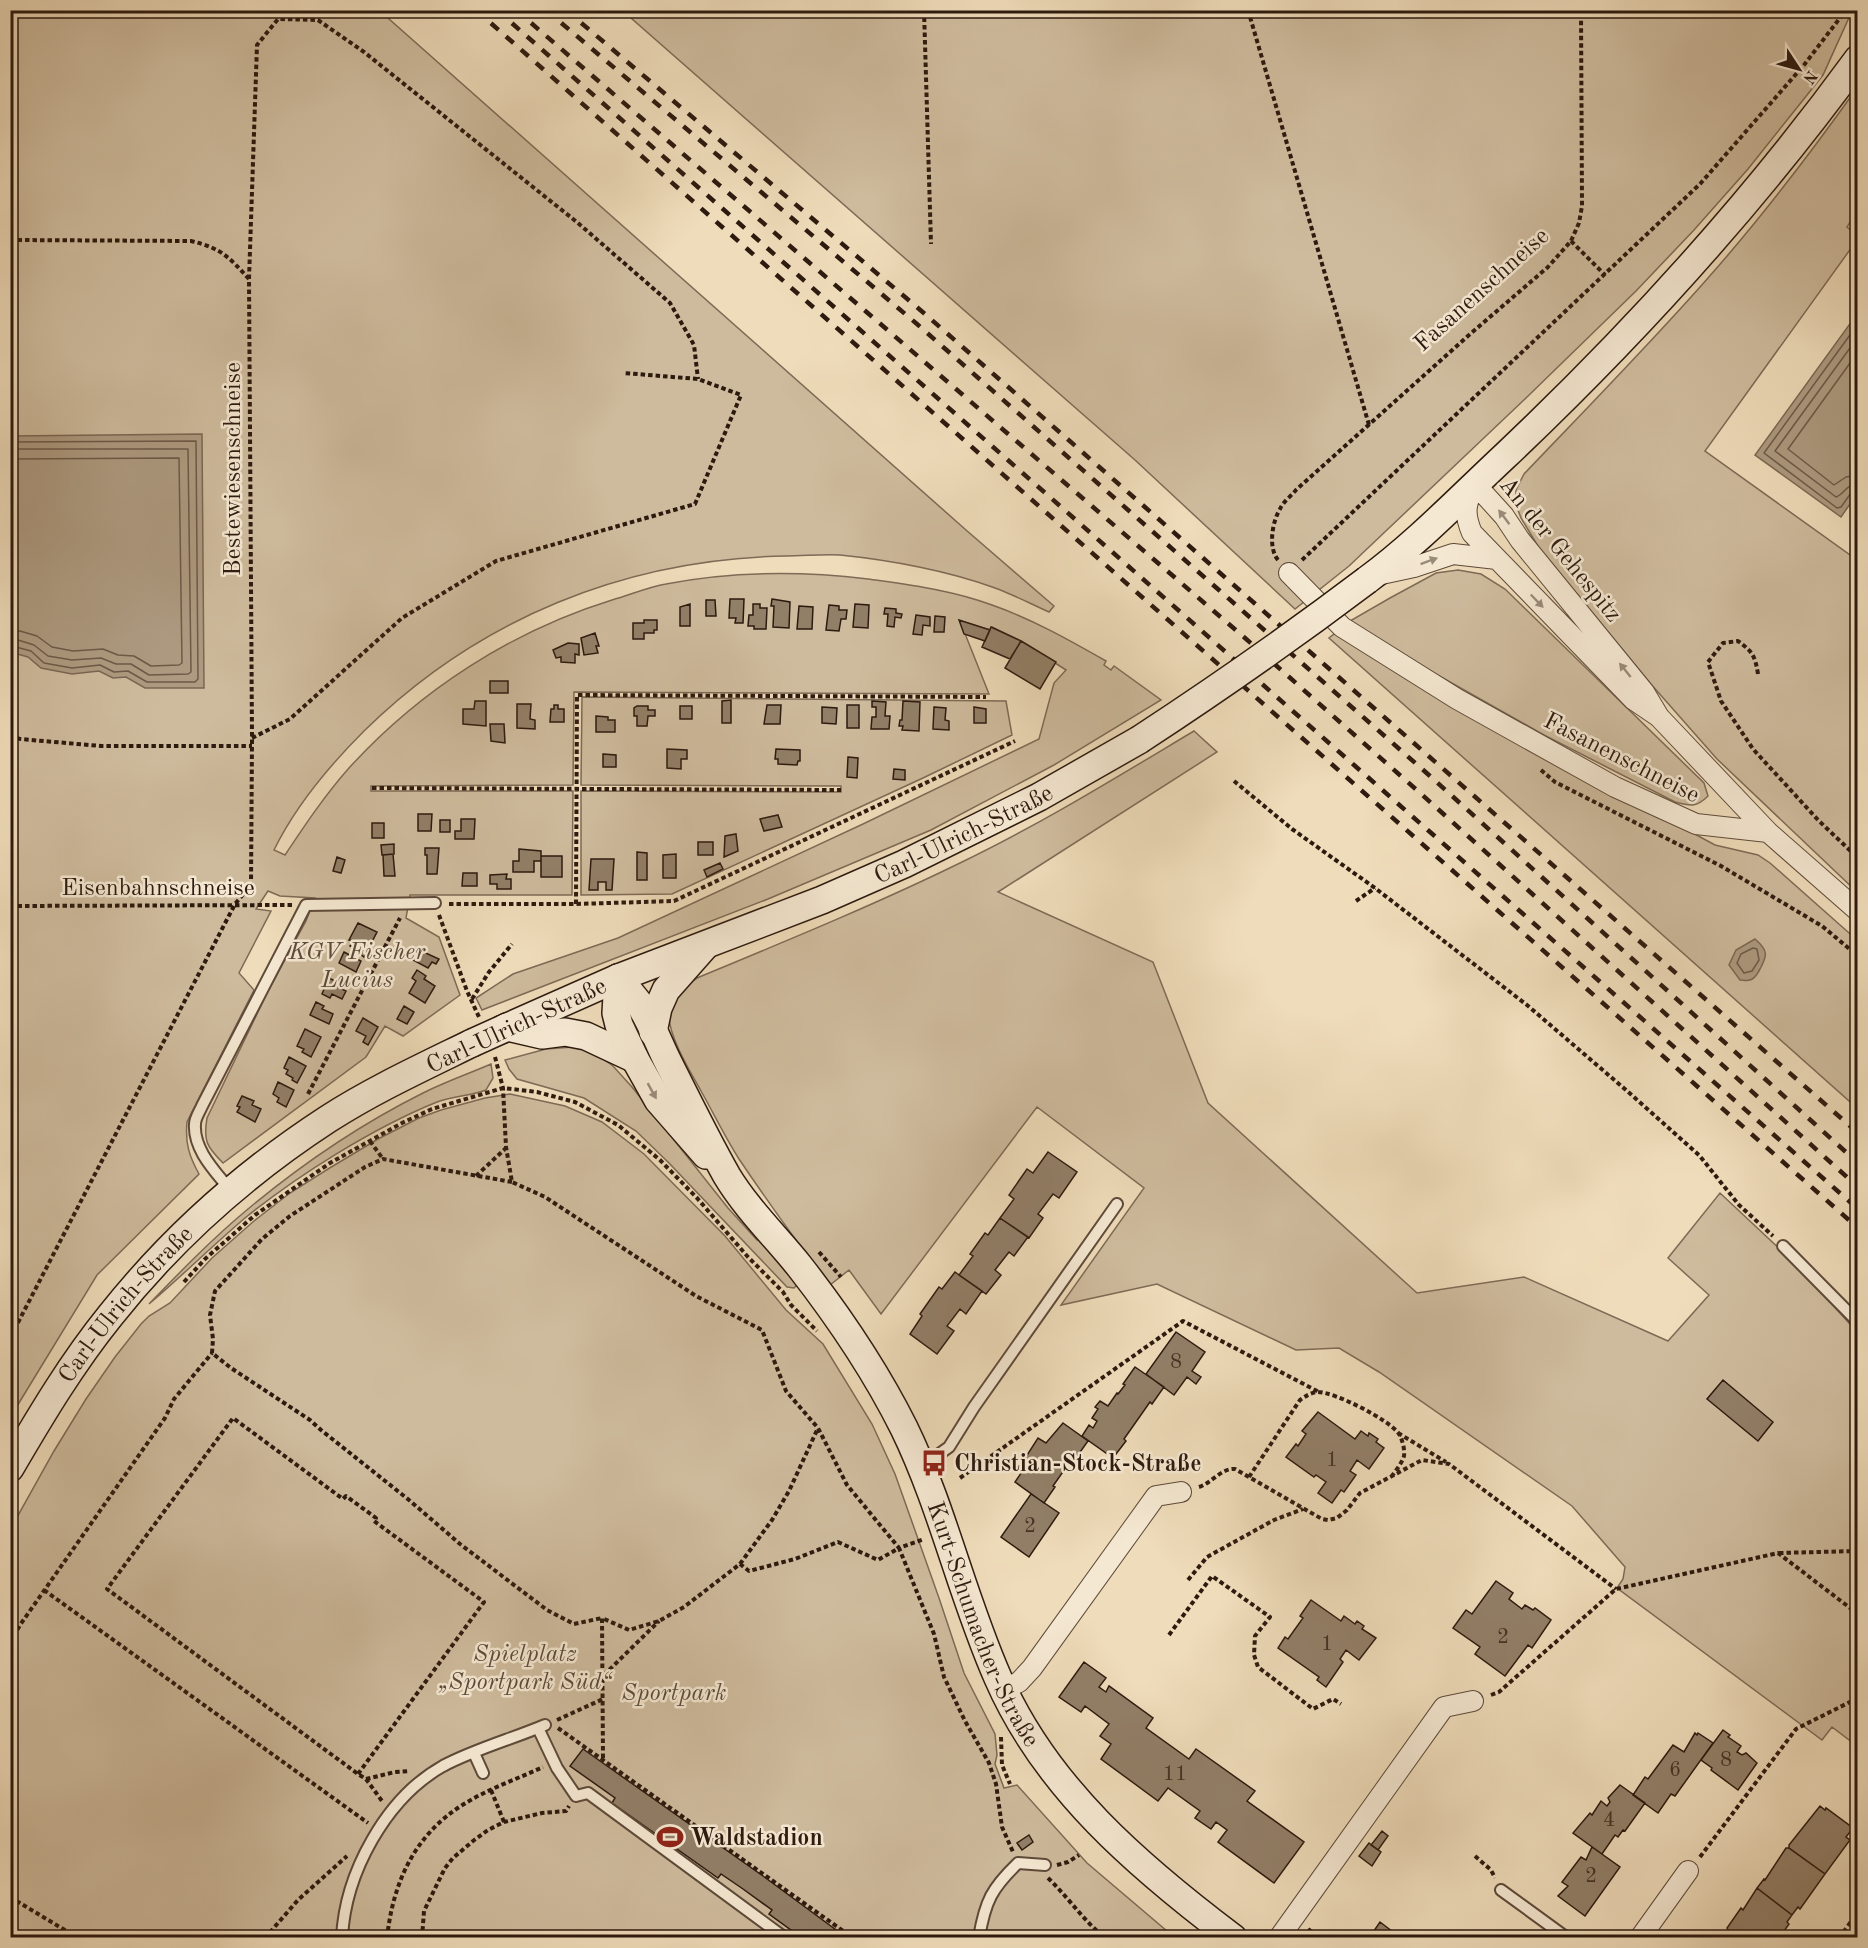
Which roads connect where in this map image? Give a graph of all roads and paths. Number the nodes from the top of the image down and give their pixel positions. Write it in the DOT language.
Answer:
graph roads {
  1 [pos="924,10"];
  2 [pos="1248,10"];
  3 [pos="1581,10"];
  4 [pos="1846,10"];
  5 [pos="1857,60"];
  6 [pos="10,240"];
  7 [pos="1571,241"];
  8 [pos="931,244"];
  9 [pos="1605,275"];
  10 [pos="249,279"];
  11 [pos="624,373"];
  12 [pos="698,379"];
  13 [pos="1369,425"];
  14 [pos="1475,484"];
  15 [pos="1274,541"];
  16 [pos="1497,559"];
  17 [pos="1292,569"];
  18 [pos="1370,578"];
  19 [pos="1758,674"];
  20 [pos="986,697"];
  21 [pos="1659,717"];
  22 [pos="10,735"];
  23 [pos="252,738"];
  24 [pos="1015,741"];
  25 [pos="252,746"];
  26 [pos="1537,766"];
  27 [pos="1234,781"];
  28 [pos="372,788"];
  29 [pos="577,789"];
  30 [pos="841,790"];
  31 [pos="1768,832"];
  32 [pos="1857,858"];
  33 [pos="1375,888"];
  34 [pos="1356,901"];
  35 [pos="435,903"];
  36 [pos="235,904"];
  37 [pos="407,904"];
  38 [pos="576,904"];
  39 [pos="306,905"];
  40 [pos="10,906"];
  41 [pos="1857,911"];
  42 [pos="512,945"];
  43 [pos="705,946"];
  44 [pos="1857,956"];
  45 [pos="618,978"];
  46 [pos="472,1000"];
  47 [pos="477,1011"];
  48 [pos="505,1028"];
  49 [pos="653,1032"];
  50 [pos="635,1059"];
  51 [pos="497,1062"];
  52 [pos="504,1088"];
  53 [pos="308,1094"];
  54 [pos="370,1141"];
  55 [pos="506,1147"];
  56 [pos="383,1159"];
  57 [pos="476,1176"];
  58 [pos="728,1177"];
  59 [pos="512,1182"];
  60 [pos="231,1191"];
  61 [pos="1117,1204"];
  62 [pos="1784,1246"];
  63 [pos="846,1275"];
  64 [pos="840,1277"];
  65 [pos="184,1282"];
  66 [pos="1857,1322"];
  67 [pos="819,1333"];
  68 [pos="10,1338"];
  69 [pos="212,1353"];
  70 [pos="1319,1392"];
  71 [pos="818,1428"];
  72 [pos="1398,1433"];
  73 [pos="1449,1464"];
  74 [pos="10,1467"];
  75 [pos="921,1467"];
  76 [pos="1249,1477"];
  77 [pos="960,1478"];
  78 [pos="1390,1479"];
  79 [pos="1181,1492"];
  80 [pos="1304,1509"];
  81 [pos="930,1534"];
  82 [pos="899,1548"];
  83 [pos="1857,1551"];
  84 [pos="1778,1553"];
  85 [pos="740,1564"];
  86 [pos="1188,1580"];
  87 [pos="1616,1589"];
  88 [pos="44,1590"];
  89 [pos="1857,1614"];
  90 [pos="602,1618"];
  91 [pos="659,1621"];
  92 [pos="1169,1635"];
  93 [pos="10,1643"];
  94 [pos="603,1676"];
  95 [pos="1003,1690"];
  96 [pos="1857,1698"];
  97 [pos="603,1699"];
  98 [pos="1473,1701"];
  99 [pos="1341,1704"];
  100 [pos="542,1726"];
  101 [pos="1000,1733"];
  102 [pos="474,1753"];
  103 [pos="603,1758"];
  104 [pos="549,1764"];
  105 [pos="437,1770"];
  106 [pos="483,1773"];
  107 [pos="358,1774"];
  108 [pos="366,1779"];
  109 [pos="1010,1784"];
  110 [pos="490,1789"];
  111 [pos="576,1796"];
  112 [pos="390,1814"];
  113 [pos="504,1822"];
  114 [pos="378,1830"];
  115 [pos="351,1853"];
  116 [pos="1078,1855"];
  117 [pos="1475,1856"];
  118 [pos="1018,1863"];
  119 [pos="1032,1863"];
  120 [pos="1045,1865"];
  121 [pos="1688,1871"];
  122 [pos="1501,1890"];
  123 [pos="10,1897"];
  124 [pos="1857,1912"];
  125 [pos="1302,1924"];
  126 [pos="78,1938"];
  127 [pos="265,1938"];
  128 [pos="342,1938"];
  129 [pos="387,1938"];
  130 [pos="422,1938"];
  131 [pos="785,1938"];
  132 [pos="853,1938"];
  133 [pos="979,1938"];
  134 [pos="1105,1938"];
  135 [pos="1233,1938"];
  136 [pos="1279,1938"];
  137 [pos="1320,1938"];
  138 [pos="1566,1938"];
  139 [pos="1640,1938"];
  140 [pos="1839,1938"];
  1 -- 8 [label="path"];
  2 -- 13 [label="path"];
  3 -- 7 [label="path, Fasanenschneise"];
  4 -- 9 [label="path"];
  5 -- 14 [label="main road, Carl-Ulrich-Straße"];
  6 -- 10 [label="path"];
  7 -- 9 [label="path"];
  7 -- 13 [label="path, Fasanenschneise"];
  9 -- 17 [label="path"];
  10 -- 12 [label="path, Bestewiesenschneise"];
  10 -- 23 [label="path, Bestewiesenschneise"];
  11 -- 12 [label="path"];
  12 -- 23 [label="path"];
  13 -- 15 [label="path, Fasanenschneise"];
  14 -- 16 [label="street, An der Gehespitz"];
  14 -- 18 [label="main road, Carl-Ulrich-Straße"];
  21 -- 14 [label="street, An der Gehespitz, one-way"];
  18 -- 16 [label="street, one-way"];
  16 -- 21 [label="street, An der Gehespitz, one-way"];
  17 -- 31 [label="street, Fasanenschneise"];
  18 -- 43 [label="main road, Carl-Ulrich-Straße, bridge"];
  19 -- 32 [label="path"];
  20 -- 29 [label="path"];
  21 -- 31 [label="street, An der Gehespitz"];
  22 -- 25 [label="path"];
  23 -- 25 [label="path, Bestewiesenschneise"];
  24 -- 38 [label="path"];
  25 -- 36 [label="path, Bestewiesenschneise"];
  26 -- 44 [label="path"];
  27 -- 33 [label="path"];
  28 -- 29 [label="path"];
  29 -- 30 [label="path"];
  29 -- 38 [label="path"];
  31 -- 41 [label="street, An der Gehespitz"];
  33 -- 34 [label="path"];
  33 -- 62 [label="path"];
  35 -- 37 [label="lane"];
  35 -- 38 [label="path"];
  35 -- 46 [label="path"];
  36 -- 39 [label="path, Eisenbahnschneise"];
  36 -- 40 [label="path, Eisenbahnschneise"];
  36 -- 68 [label="path, Bestewiesenschneise"];
  37 -- 39 [label="lane"];
  37 -- 53 [label="path"];
  39 -- 60 [label="lane"];
  42 -- 46 [label="path"];
  43 -- 45 [label="main road, Carl-Ulrich-Straße"];
  43 -- 49 [label="main road"];
  45 -- 48 [label="main road, Carl-Ulrich-Straße"];
  45 -- 49 [label="main road, Kurt-Schumacher-Straße"];
  45 -- 50 [label="main road, Kurt-Schumacher-Straße"];
  46 -- 47 [label="path"];
  48 -- 50 [label="main road"];
  48 -- 60 [label="main road, Carl-Ulrich-Straße, bridge"];
  49 -- 58 [label="main road, Kurt-Schumacher-Straße"];
  50 -- 58 [label="main road, Kurt-Schumacher-Straße, one-way"];
  51 -- 52 [label="path"];
  52 -- 54 [label="path"];
  52 -- 55 [label="path"];
  52 -- 67 [label="path"];
  54 -- 56 [label="path"];
  54 -- 65 [label="path"];
  55 -- 57 [label="path"];
  55 -- 59 [label="path"];
  56 -- 57 [label="path"];
  56 -- 69 [label="path"];
  57 -- 59 [label="path"];
  58 -- 75 [label="main road, Kurt-Schumacher-Straße"];
  59 -- 71 [label="path"];
  60 -- 74 [label="main road, Carl-Ulrich-Straße"];
  61 -- 75 [label="lane"];
  62 -- 66 [label="lane"];
  63 -- 64 [label="path"];
  69 -- 88 [label="path"];
  69 -- 90 [label="path"];
  70 -- 72 [label="path"];
  70 -- 76 [label="path"];
  70 -- 77 [label="path"];
  71 -- 82 [label="path"];
  71 -- 85 [label="path"];
  72 -- 73 [label="path"];
  72 -- 78 [label="path"];
  73 -- 78 [label="path"];
  73 -- 87 [label="path"];
  75 -- 81 [label="main road, Kurt-Schumacher-Straße"];
  76 -- 79 [label="path"];
  76 -- 80 [label="path"];
  78 -- 80 [label="path"];
  79 -- 95 [label="street"];
  80 -- 86 [label="path"];
  81 -- 82 [label="path"];
  81 -- 95 [label="main road, Kurt-Schumacher-Straße"];
  82 -- 85 [label="path"];
  82 -- 118 [label="path"];
  83 -- 84 [label="path"];
  84 -- 87 [label="path"];
  84 -- 89 [label="path"];
  85 -- 91 [label="path"];
  87 -- 98 [label="path"];
  88 -- 93 [label="path"];
  88 -- 114 [label="path"];
  90 -- 91 [label="path"];
  90 -- 94 [label="path"];
  91 -- 94 [label="path"];
  92 -- 99 [label="path"];
  94 -- 97 [label="path"];
  95 -- 135 [label="main road, Kurt-Schumacher-Straße"];
  96 -- 121 [label="path"];
  97 -- 100 [label="path"];
  97 -- 103 [label="path"];
  98 -- 136 [label="street"];
  100 -- 102 [label="lane"];
  100 -- 103 [label="path"];
  100 -- 111 [label="lane"];
  101 -- 109 [label="path"];
  102 -- 105 [label="lane"];
  102 -- 106 [label="lane"];
  103 -- 132 [label="path"];
  104 -- 110 [label="path"];
  105 -- 108 [label="path"];
  105 -- 112 [label="lane"];
  107 -- 107 [label="path"];
  107 -- 108 [label="path"];
  108 -- 112 [label="path"];
  110 -- 113 [label="path"];
  110 -- 129 [label="path"];
  111 -- 113 [label="path"];
  111 -- 131 [label="lane"];
  112 -- 114 [label="lane"];
  113 -- 130 [label="path"];
  114 -- 128 [label="lane"];
  115 -- 127 [label="path"];
  116 -- 120 [label="path"];
  117 -- 122 [label="path"];
  118 -- 119 [label="lane"];
  118 -- 133 [label="lane"];
  119 -- 120 [label="lane"];
  119 -- 134 [label="path"];
  121 -- 139 [label="street"];
  122 -- 138 [label="lane"];
  123 -- 126 [label="path"];
  124 -- 140 [label="path"];
  125 -- 137 [label="path"];
}
